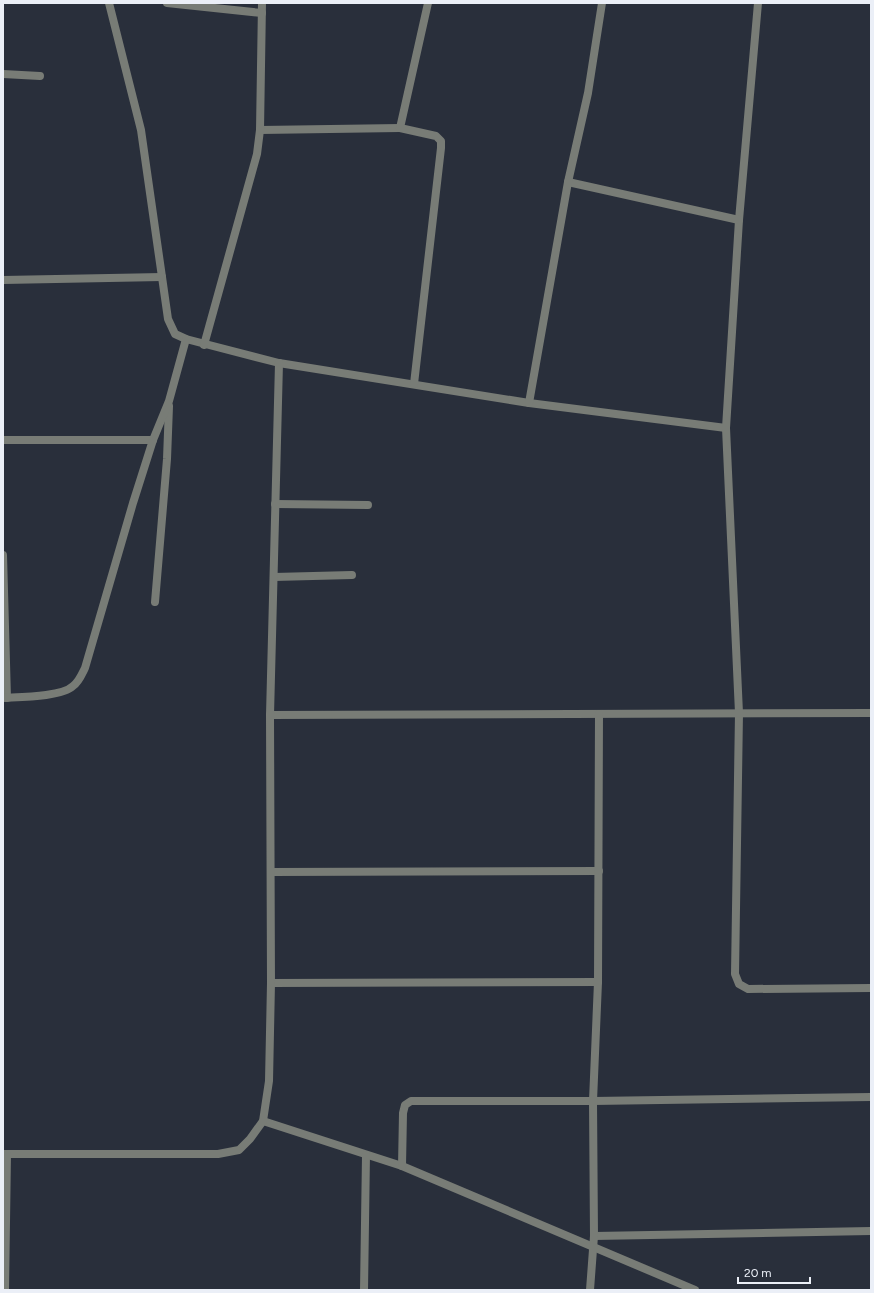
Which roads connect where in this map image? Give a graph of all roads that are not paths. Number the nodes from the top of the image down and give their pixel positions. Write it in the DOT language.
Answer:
graph roads {
  1 [pos="109,3"];
  2 [pos="167,3"];
  3 [pos="262,3"];
  4 [pos="428,3"];
  5 [pos="602,3"];
  6 [pos="758,3"];
  7 [pos="262,13"];
  8 [pos="3,74"];
  9 [pos="40,76"];
  10 [pos="400,128"];
  11 [pos="260,130"];
  12 [pos="568,182"];
  13 [pos="740,220"];
  14 [pos="162,277"];
  15 [pos="3,280"];
  16 [pos="186,340"];
  17 [pos="204,345"];
  18 [pos="279,363"];
  19 [pos="414,384"];
  20 [pos="169,401"];
  21 [pos="529,404"];
  22 [pos="726,428"];
  23 [pos="3,440"];
  24 [pos="153,440"];
  25 [pos="275,504"];
  26 [pos="368,505"];
  27 [pos="3,555"];
  28 [pos="352,575"];
  29 [pos="274,577"];
  30 [pos="155,602"];
  31 [pos="5,698"];
  32 [pos="739,713"];
  33 [pos="871,713"];
  34 [pos="599,714"];
  35 [pos="270,715"];
  36 [pos="599,871"];
  37 [pos="271,872"];
  38 [pos="598,982"];
  39 [pos="271,983"];
  40 [pos="871,988"];
  41 [pos="871,1097"];
  42 [pos="593,1101"];
  43 [pos="263,1121"];
  44 [pos="5,1154"];
  45 [pos="366,1155"];
  46 [pos="402,1166"];
  47 [pos="871,1231"];
  48 [pos="594,1236"];
  49 [pos="593,1248"];
  50 [pos="5,1290"];
  51 [pos="364,1290"];
  52 [pos="590,1290"];
  53 [pos="695,1290"];
  1 -- 14 [label="street"];
  2 -- 7 [label="street"];
  3 -- 7 [label="street"];
  4 -- 10 [label="street"];
  5 -- 12 [label="street"];
  6 -- 13 [label="street"];
  7 -- 11 [label="street"];
  8 -- 9 [label="street"];
  10 -- 11 [label="street"];
  10 -- 19 [label="street"];
  11 -- 17 [label="street"];
  12 -- 13 [label="street"];
  12 -- 21 [label="street"];
  13 -- 22 [label="street"];
  14 -- 15 [label="street"];
  14 -- 16 [label="street"];
  16 -- 17 [label="street"];
  16 -- 20 [label="street"];
  17 -- 18 [label="street"];
  18 -- 19 [label="street"];
  18 -- 25 [label="street"];
  19 -- 21 [label="street"];
  20 -- 24 [label="street"];
  20 -- 30 [label="street"];
  21 -- 22 [label="street"];
  22 -- 32 [label="street"];
  23 -- 24 [label="street"];
  24 -- 31 [label="street"];
  25 -- 26 [label="street"];
  25 -- 29 [label="street"];
  27 -- 31 [label="street"];
  28 -- 29 [label="street"];
  29 -- 35 [label="street"];
  32 -- 33 [label="street"];
  32 -- 34 [label="street"];
  32 -- 40 [label="street"];
  34 -- 35 [label="street"];
  34 -- 36 [label="street"];
  35 -- 37 [label="street"];
  36 -- 37 [label="street"];
  36 -- 38 [label="street"];
  37 -- 39 [label="street"];
  38 -- 39 [label="street"];
  38 -- 42 [label="street"];
  39 -- 43 [label="street"];
  41 -- 42 [label="street"];
  42 -- 46 [label="street"];
  42 -- 48 [label="street"];
  43 -- 44 [label="street"];
  43 -- 45 [label="street"];
  44 -- 50 [label="street"];
  45 -- 46 [label="street"];
  45 -- 51 [label="street"];
  46 -- 49 [label="street"];
  47 -- 48 [label="street"];
  48 -- 49 [label="street"];
  49 -- 52 [label="street"];
  49 -- 53 [label="street"];
}
